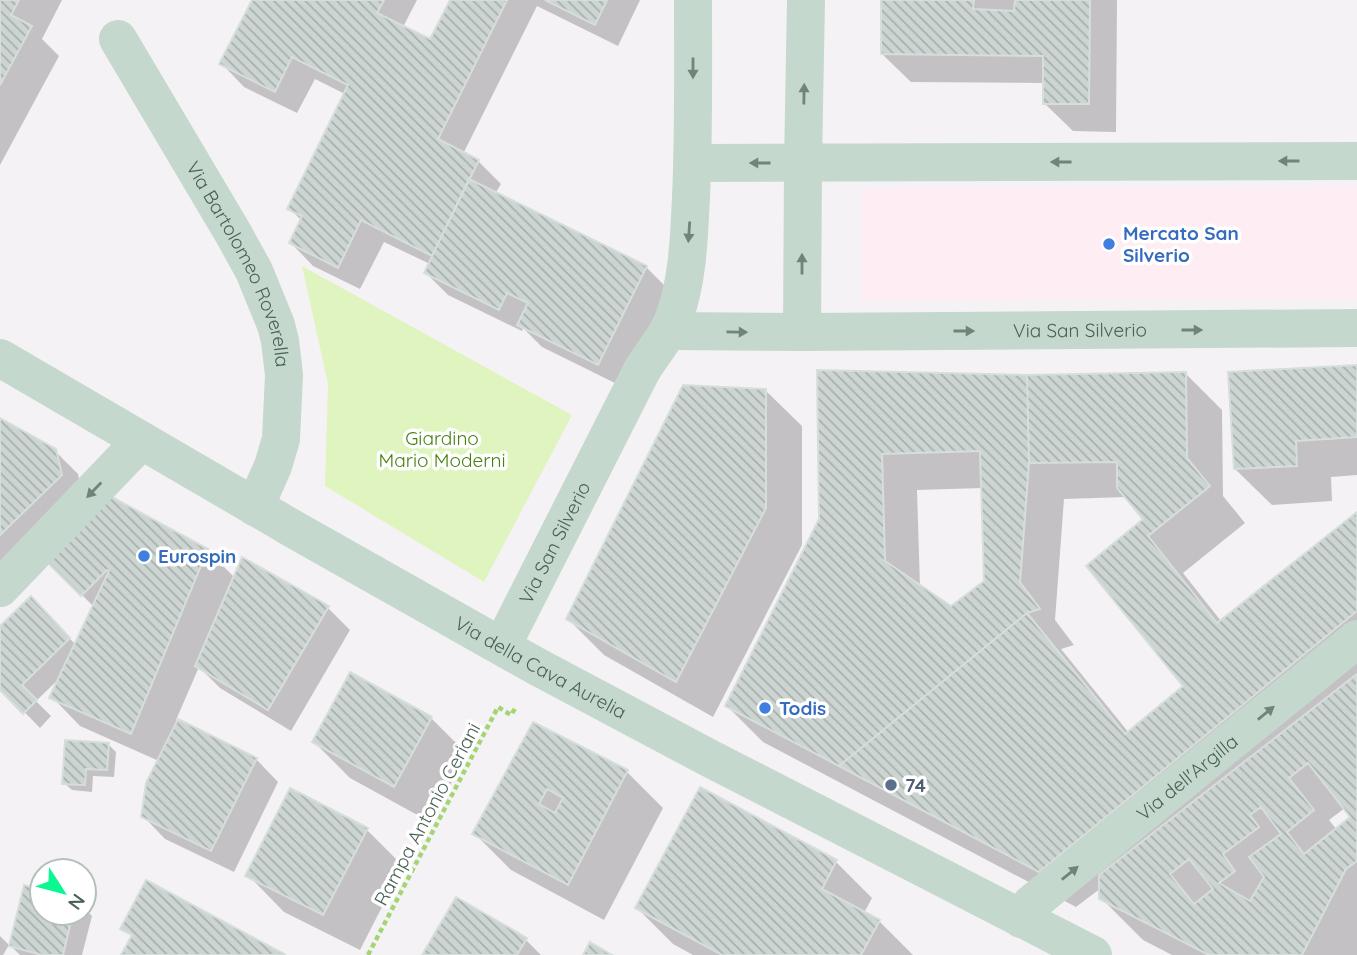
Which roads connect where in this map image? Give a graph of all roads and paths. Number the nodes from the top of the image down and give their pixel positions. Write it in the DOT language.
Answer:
graph roads {
  1 [pos="693,0"];
  2 [pos="806,0"];
  3 [pos="118,38"];
  4 [pos="1357,161"];
  5 [pos="693,163"];
  6 [pos="803,163"];
  7 [pos="1357,328"];
  8 [pos="668,331"];
  9 [pos="802,332"];
  10 [pos="0,358"];
  11 [pos="141,441"];
  12 [pos="255,507"];
  13 [pos="0,588"];
  14 [pos="1357,639"];
  15 [pos="502,646"];
  16 [pos="516,707"];
  17 [pos="1021,919"];
  18 [pos="368,955"];
  19 [pos="1093,955"];
  1 -- 5 [label="street, Via San Silverio, one-way"];
  6 -- 2 [label="street, one-way"];
  3 -- 12 [label="street, Via Bartolomeo Roverella"];
  4 -- 6 [label="street, one-way"];
  6 -- 5 [label="street, one-way"];
  5 -- 8 [label="street, Via San Silverio, one-way"];
  9 -- 6 [label="street, one-way"];
  9 -- 7 [label="street, Via San Silverio, one-way"];
  8 -- 9 [label="street, Via San Silverio, one-way"];
  8 -- 15 [label="street, Via San Silverio"];
  10 -- 11 [label="street, Via della Cava Aurelia"];
  11 -- 12 [label="street, Via della Cava Aurelia"];
  11 -- 13 [label="street, one-way"];
  12 -- 15 [label="street, Via della Cava Aurelia"];
  17 -- 14 [label="street, Via dell'Argilla, one-way"];
  15 -- 17 [label="street, Via della Cava Aurelia"];
  16 -- 18 [label="path, Rampa Antonio Ceriani"];
  17 -- 19 [label="street, Via della Cava Aurelia"];
}
